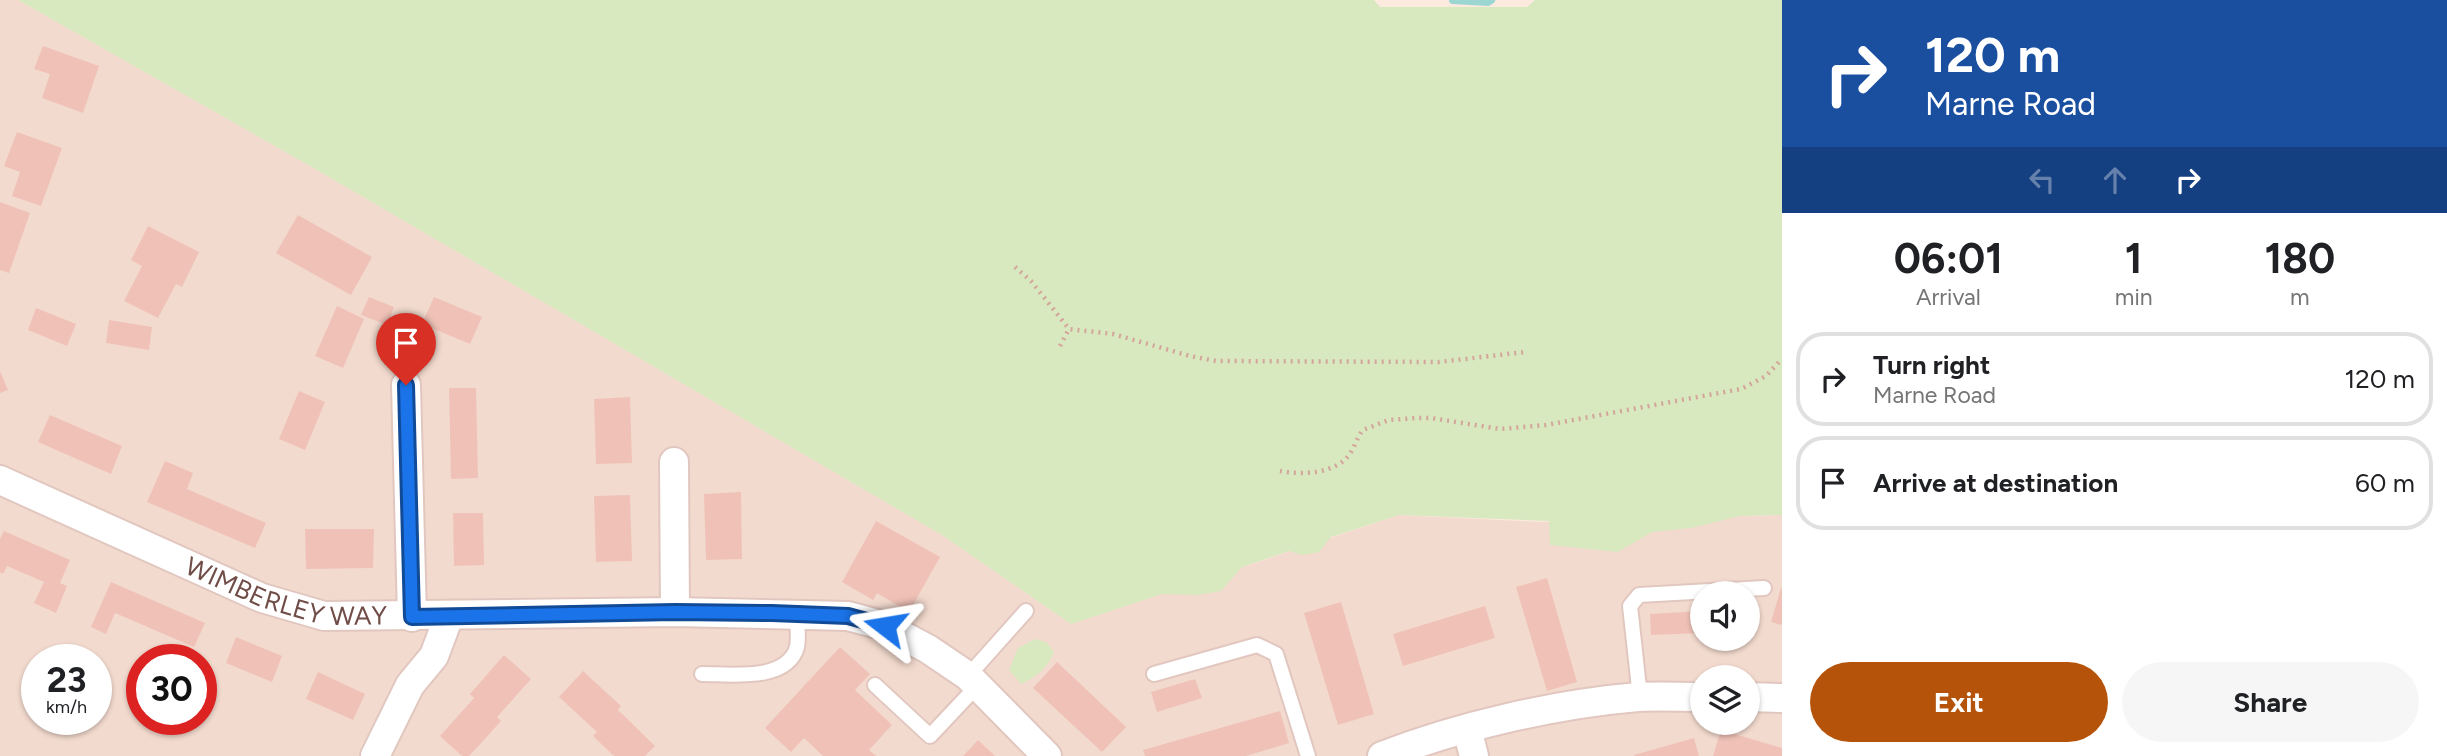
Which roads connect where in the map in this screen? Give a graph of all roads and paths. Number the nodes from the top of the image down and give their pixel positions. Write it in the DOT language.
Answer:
graph roads {
  1 [pos="1015,267"];
  2 [pos="1069,329"];
  3 [pos="1060,346"];
  4 [pos="1525,352"];
  5 [pos="1779,362"];
  6 [pos="406,385"];
  7 [pos="674,462"];
  8 [pos="1280,471"];
  9 [pos="0,480"];
  10 [pos="1765,588"];
  11 [pos="1026,611"];
  12 [pos="675,612"];
  13 [pos="797,614"];
  14 [pos="449,616"];
  15 [pos="412,617"];
  16 [pos="702,674"];
  17 [pos="1154,674"];
  18 [pos="973,681"];
  19 [pos="875,685"];
  20 [pos="1640,697"];
  21 [pos="1690,697"];
  22 [pos="1760,697"];
  23 [pos="1782,698"];
  24 [pos="1471,743"];
  25 [pos="375,756"];
  26 [pos="1047,756"];
  27 [pos="1308,756"];
  28 [pos="1382,756"];
  1 -- 2 [label="path"];
  2 -- 3 [label="path"];
  2 -- 4 [label="path"];
  5 -- 8 [label="path"];
  6 -- 15 [label="street"];
  7 -- 12 [label="street"];
  9 -- 15 [label="street, WIMBERLEY WAY"];
  10 -- 20 [label="lane"];
  11 -- 18 [label="lane"];
  12 -- 13 [label="street, WIMBERLEY WAY"];
  12 -- 14 [label="street, WIMBERLEY WAY"];
  13 -- 16 [label="lane"];
  13 -- 18 [label="street, WIMBERLEY WAY"];
  14 -- 15 [label="street, WIMBERLEY WAY"];
  14 -- 25 [label="street"];
  17 -- 27 [label="lane"];
  18 -- 19 [label="lane"];
  18 -- 26 [label="street, WIMBERLEY WAY"];
  20 -- 21 [label="street"];
  20 -- 24 [label="street"];
  22 -- 23 [label="street"];
  24 -- 28 [label="street"];
}
